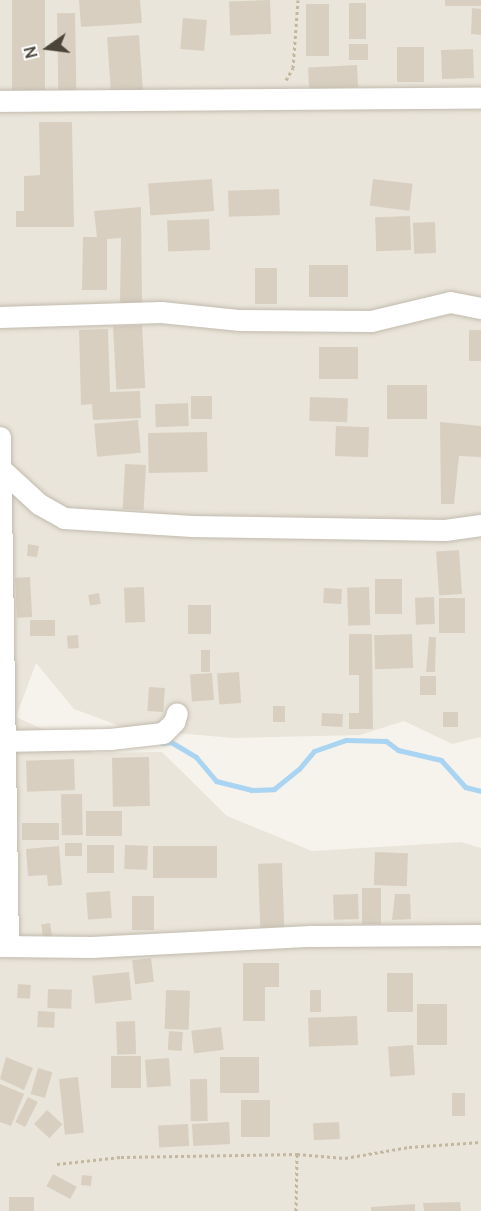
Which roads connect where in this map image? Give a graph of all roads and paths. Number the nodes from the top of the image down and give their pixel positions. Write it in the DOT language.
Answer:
graph roads {
  1 [pos="298,0"];
  2 [pos="481,99"];
  3 [pos="275,100"];
  4 [pos="0,101"];
  5 [pos="481,308"];
  6 [pos="0,316"];
  7 [pos="0,437"];
  8 [pos="2,470"];
  9 [pos="481,525"];
  10 [pos="177,713"];
  11 [pos="3,742"];
  12 [pos="481,935"];
  13 [pos="4,946"];
  14 [pos="481,1143"];
  15 [pos="297,1154"];
  16 [pos="57,1164"];
  17 [pos="296,1211"];
  1 -- 3 [label="path"];
  2 -- 3 [label="street"];
  3 -- 4 [label="street"];
  5 -- 6 [label="street"];
  7 -- 8 [label="street"];
  8 -- 9 [label="street"];
  8 -- 11 [label="street"];
  10 -- 11 [label="street"];
  11 -- 13 [label="street"];
  12 -- 13 [label="street"];
  14 -- 15 [label="path"];
  15 -- 16 [label="path"];
  15 -- 17 [label="path"];
}
